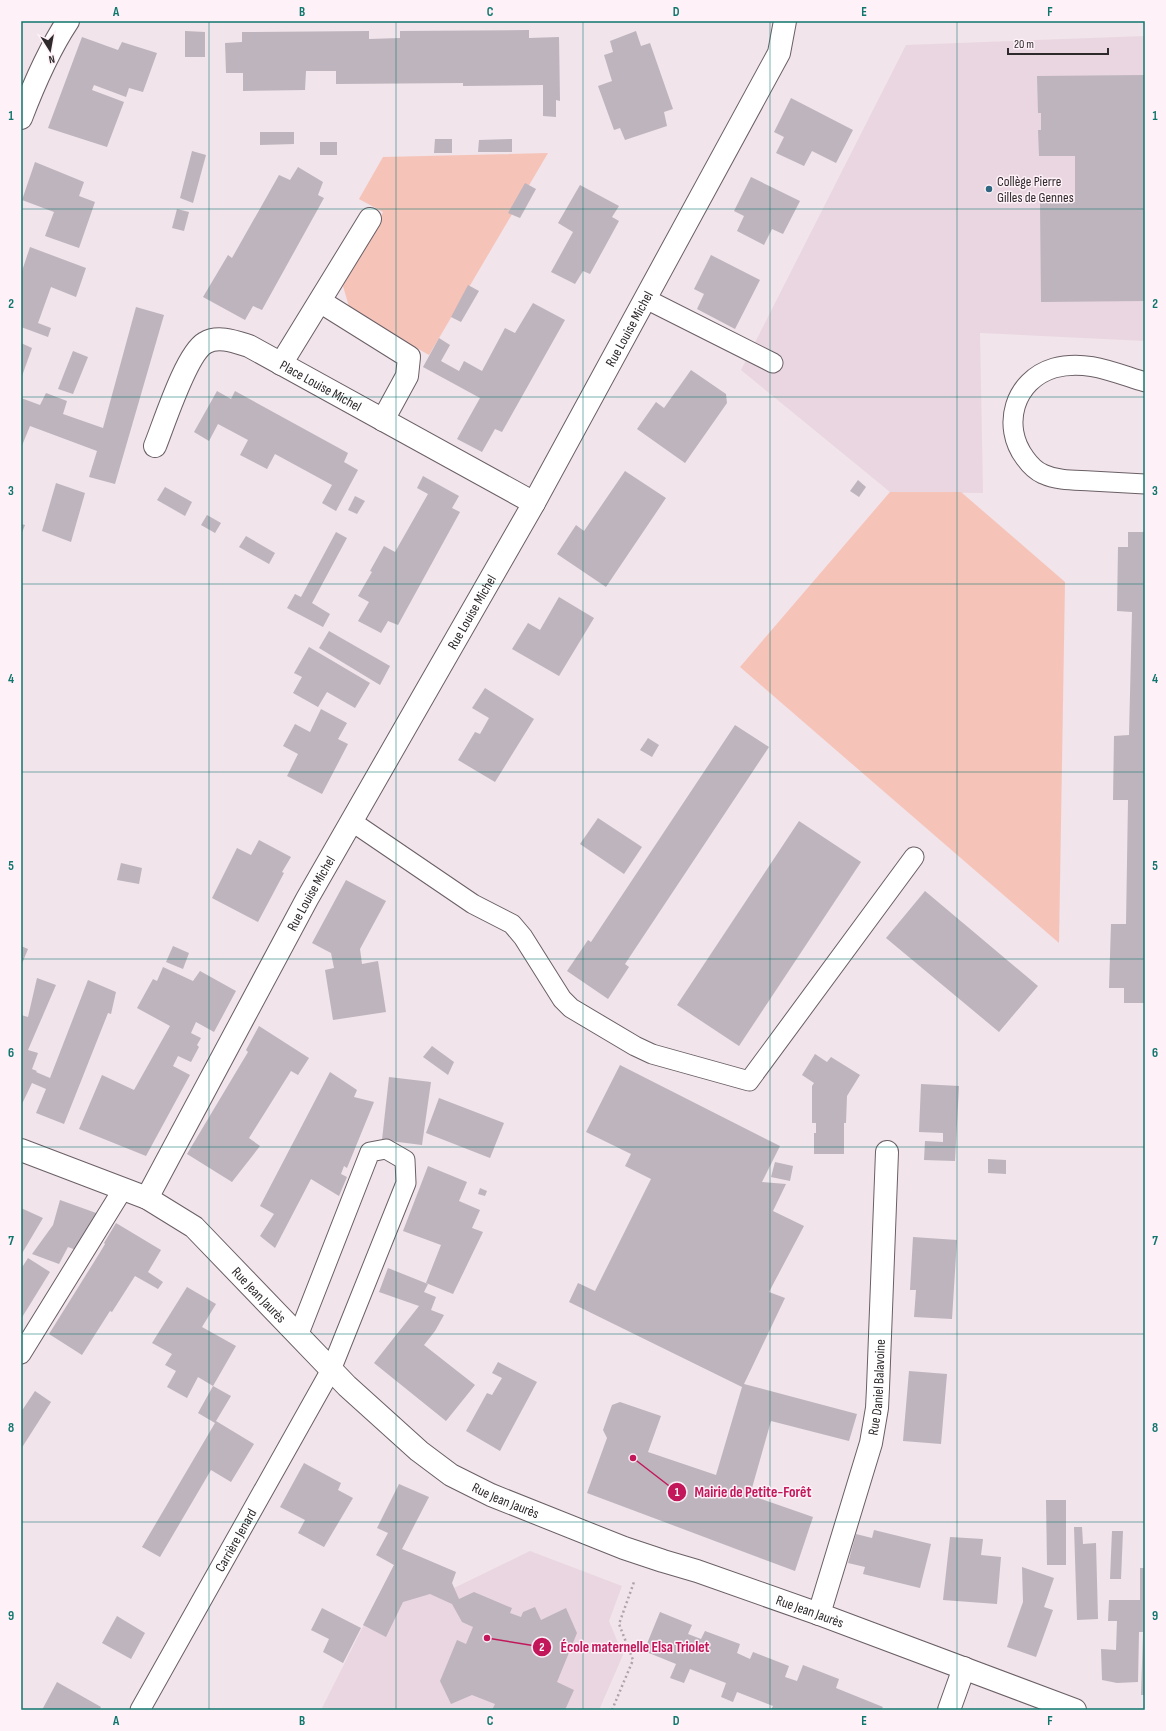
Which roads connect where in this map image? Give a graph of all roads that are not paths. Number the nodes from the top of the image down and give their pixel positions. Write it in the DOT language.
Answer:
graph roads {
  1 [pos="68,21"];
  2 [pos="785,21"];
  3 [pos="21,118"];
  4 [pos="370,218"];
  5 [pos="646,299"];
  6 [pos="321,302"];
  7 [pos="773,363"];
  8 [pos="281,364"];
  9 [pos="1145,382"];
  10 [pos="383,420"];
  11 [pos="155,446"];
  12 [pos="1145,484"];
  13 [pos="534,503"];
  14 [pos="351,821"];
  15 [pos="914,857"];
  16 [pos="21,1150"];
  17 [pos="887,1152"];
  18 [pos="123,1189"];
  19 [pos="147,1198"];
  20 [pos="298,1336"];
  21 [pos="21,1354"];
  22 [pos="331,1370"];
  23 [pos="819,1614"];
  24 [pos="964,1668"];
  25 [pos="140,1710"];
  26 [pos="949,1710"];
  27 [pos="1075,1710"];
  1 -- 3 [label="street"];
  2 -- 5 [label="street, Rue Louise Michel"];
  4 -- 6 [label="street"];
  5 -- 7 [label="lane"];
  5 -- 13 [label="street, Rue Louise Michel"];
  6 -- 8 [label="street"];
  6 -- 10 [label="street"];
  8 -- 10 [label="street, Place Louise Michel"];
  8 -- 11 [label="street, Place Louise Michel"];
  9 -- 12 [label="lane"];
  10 -- 13 [label="street, Place Louise Michel"];
  13 -- 14 [label="street, Rue Louise Michel"];
  14 -- 15 [label="lane"];
  14 -- 19 [label="street, Rue Louise Michel"];
  16 -- 18 [label="street, Rue Jean Jaurès"];
  17 -- 23 [label="street, Rue Daniel Balavoine"];
  18 -- 19 [label="street, Rue Jean Jaurès"];
  18 -- 21 [label="lane"];
  19 -- 20 [label="street, Rue Jean Jaurès"];
  20 -- 22 [label="street, Rue Jean Jaurès"];
  20 -- 22 [label="lane, Carrière Jenard"];
  22 -- 23 [label="street, Rue Jean Jaurès"];
  22 -- 25 [label="lane, Carrière Jenard"];
  23 -- 24 [label="street, Rue Jean Jaurès"];
  24 -- 26 [label="street"];
  24 -- 27 [label="street, Rue Jean Jaurès"];
}
